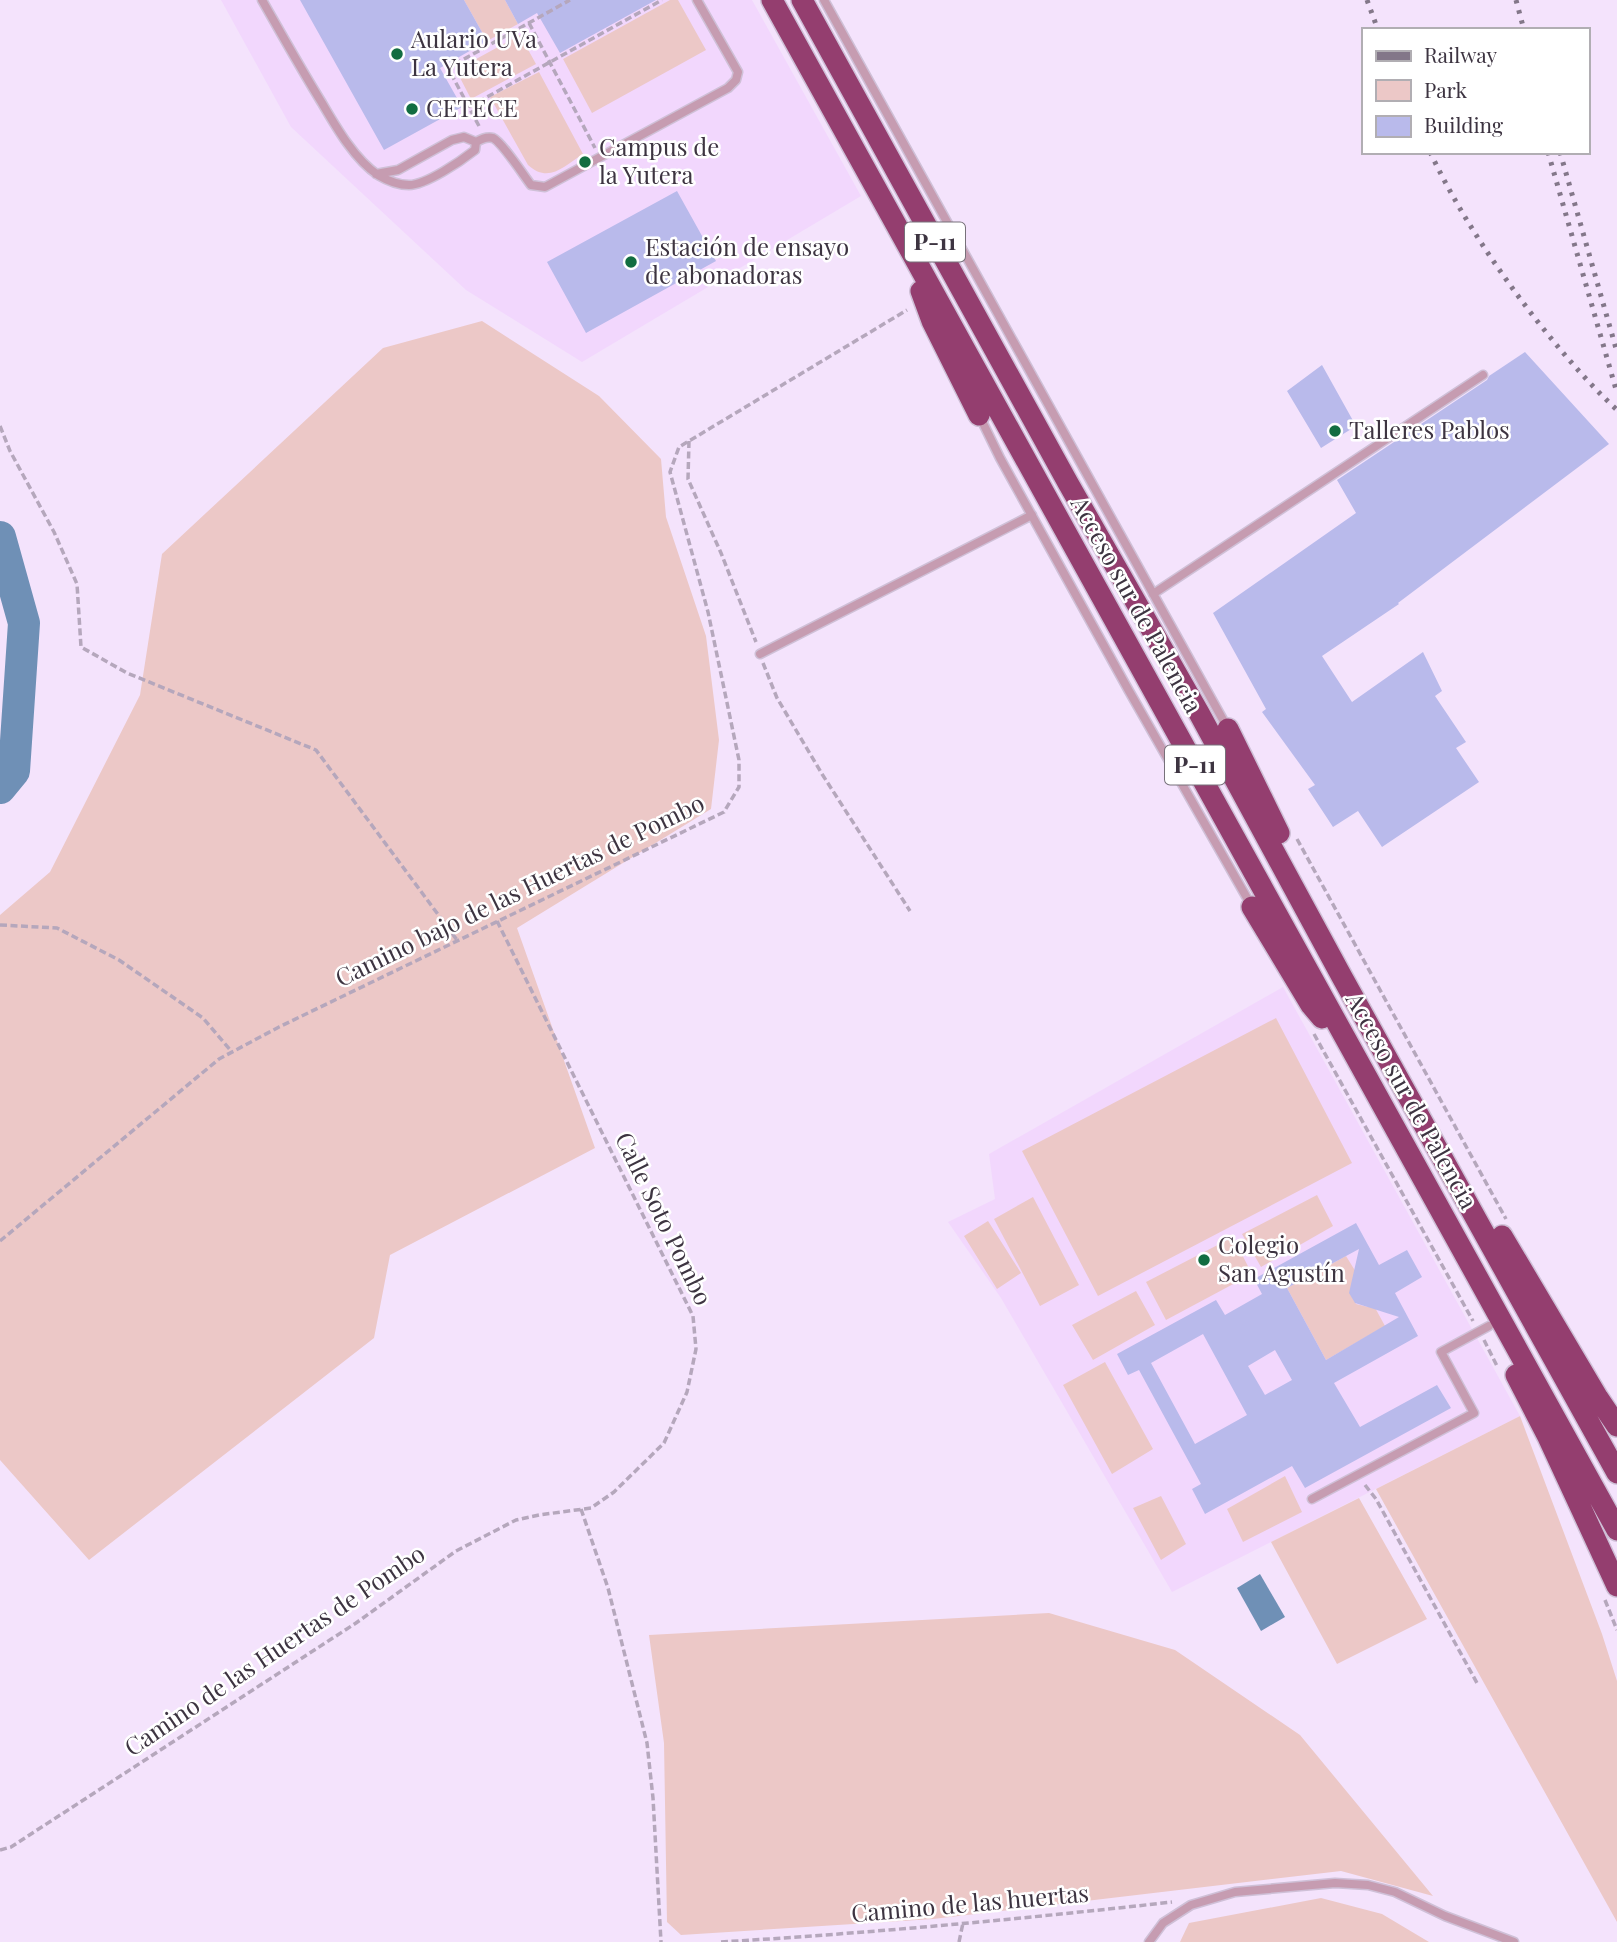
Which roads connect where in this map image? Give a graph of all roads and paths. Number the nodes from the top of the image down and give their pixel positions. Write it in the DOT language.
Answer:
graph roads {
  1 [pos="262,0"];
  2 [pos="570,0"];
  3 [pos="662,0"];
  4 [pos="697,0"];
  5 [pos="772,0"];
  6 [pos="802,0"];
  7 [pos="824,0"];
  8 [pos="529,23"];
  9 [pos="549,62"];
  10 [pos="469,107"];
  11 [pos="480,140"];
  12 [pos="600,158"];
  13 [pos="376,174"];
  14 [pos="902,236"];
  15 [pos="924,300"];
  16 [pos="1483,375"];
  17 [pos="979,415"];
  18 [pos="0,426"];
  19 [pos="689,441"];
  20 [pos="1032,516"];
  21 [pos="1153,593"];
  22 [pos="760,654"];
  23 [pos="1228,729"];
  24 [pos="1252,907"];
  25 [pos="910,911"];
  26 [pos="497,921"];
  27 [pos="0,925"];
  28 [pos="458,940"];
  29 [pos="1342,977"];
  30 [pos="232,1052"];
  31 [pos="1357,1058"];
  32 [pos="1372,1085"];
  33 [pos="0,1241"];
  34 [pos="1489,1326"];
  35 [pos="1617,1426"];
  36 [pos="1617,1473"];
  37 [pos="1358,1475"];
  38 [pos="1312,1499"];
  39 [pos="582,1509"];
  40 [pos="1617,1530"];
  41 [pos="1617,1586"];
  42 [pos="1477,1683"];
  43 [pos="0,1850"];
  44 [pos="1183,1900"];
  45 [pos="963,1923"];
  46 [pos="661,1942"];
  47 [pos="721,1942"];
  48 [pos="959,1942"];
  49 [pos="1149,1942"];
  50 [pos="1514,1942"];
  1 -- 13 [label="lane"];
  2 -- 8 [label="path"];
  3 -- 9 [label="path"];
  4 -- 12 [label="lane"];
  5 -- 14 [label="highway, Acceso sur de Palencia / P-11"];
  6 -- 29 [label="highway, Acceso sur de Palencia / P-11"];
  7 -- 21 [label="lane"];
  8 -- 9 [label="path"];
  8 -- 10 [label="path"];
  9 -- 10 [label="path"];
  9 -- 12 [label="path"];
  10 -- 11 [label="path"];
  11 -- 12 [label="lane"];
  11 -- 13 [label="lane"];
  11 -- 13 [label="lane"];
  14 -- 15 [label="highway"];
  14 -- 31 [label="highway, Acceso sur de Palencia / P-11"];
  15 -- 17 [label="highway"];
  15 -- 19 [label="path, Camino bajo de las Huertas de Pombo"];
  16 -- 21 [label="lane"];
  17 -- 20 [label="lane"];
  18 -- 28 [label="path"];
  19 -- 22 [label="path"];
  19 -- 26 [label="path, Camino bajo de las Huertas de Pombo"];
  20 -- 22 [label="lane"];
  20 -- 24 [label="lane"];
  21 -- 23 [label="lane"];
  22 -- 25 [label="path"];
  23 -- 29 [label="highway"];
  24 -- 31 [label="highway"];
  26 -- 28 [label="path, Camino bajo de las Huertas de Pombo"];
  26 -- 39 [label="path, Calle Soto Pombo"];
  27 -- 30 [label="path"];
  28 -- 30 [label="path, Camino bajo de las Huertas de Pombo"];
  29 -- 35 [label="highway"];
  29 -- 36 [label="highway, Acceso sur de Palencia / P-11"];
  30 -- 33 [label="path, Camino bajo de las Huertas de Pombo"];
  31 -- 32 [label="highway, Acceso sur de Palencia / P-11"];
  32 -- 34 [label="highway"];
  32 -- 40 [label="highway, Acceso sur de Palencia / P-11"];
  34 -- 37 [label="lane"];
  34 -- 41 [label="highway"];
  37 -- 38 [label="lane"];
  37 -- 42 [label="path"];
  39 -- 43 [label="path, Camino de las Huertas de Pombo"];
  39 -- 46 [label="path"];
  44 -- 45 [label="path, Camino de las huertas"];
  45 -- 47 [label="path, Camino de las huertas"];
  45 -- 48 [label="path"];
  49 -- 50 [label="lane"];
}
